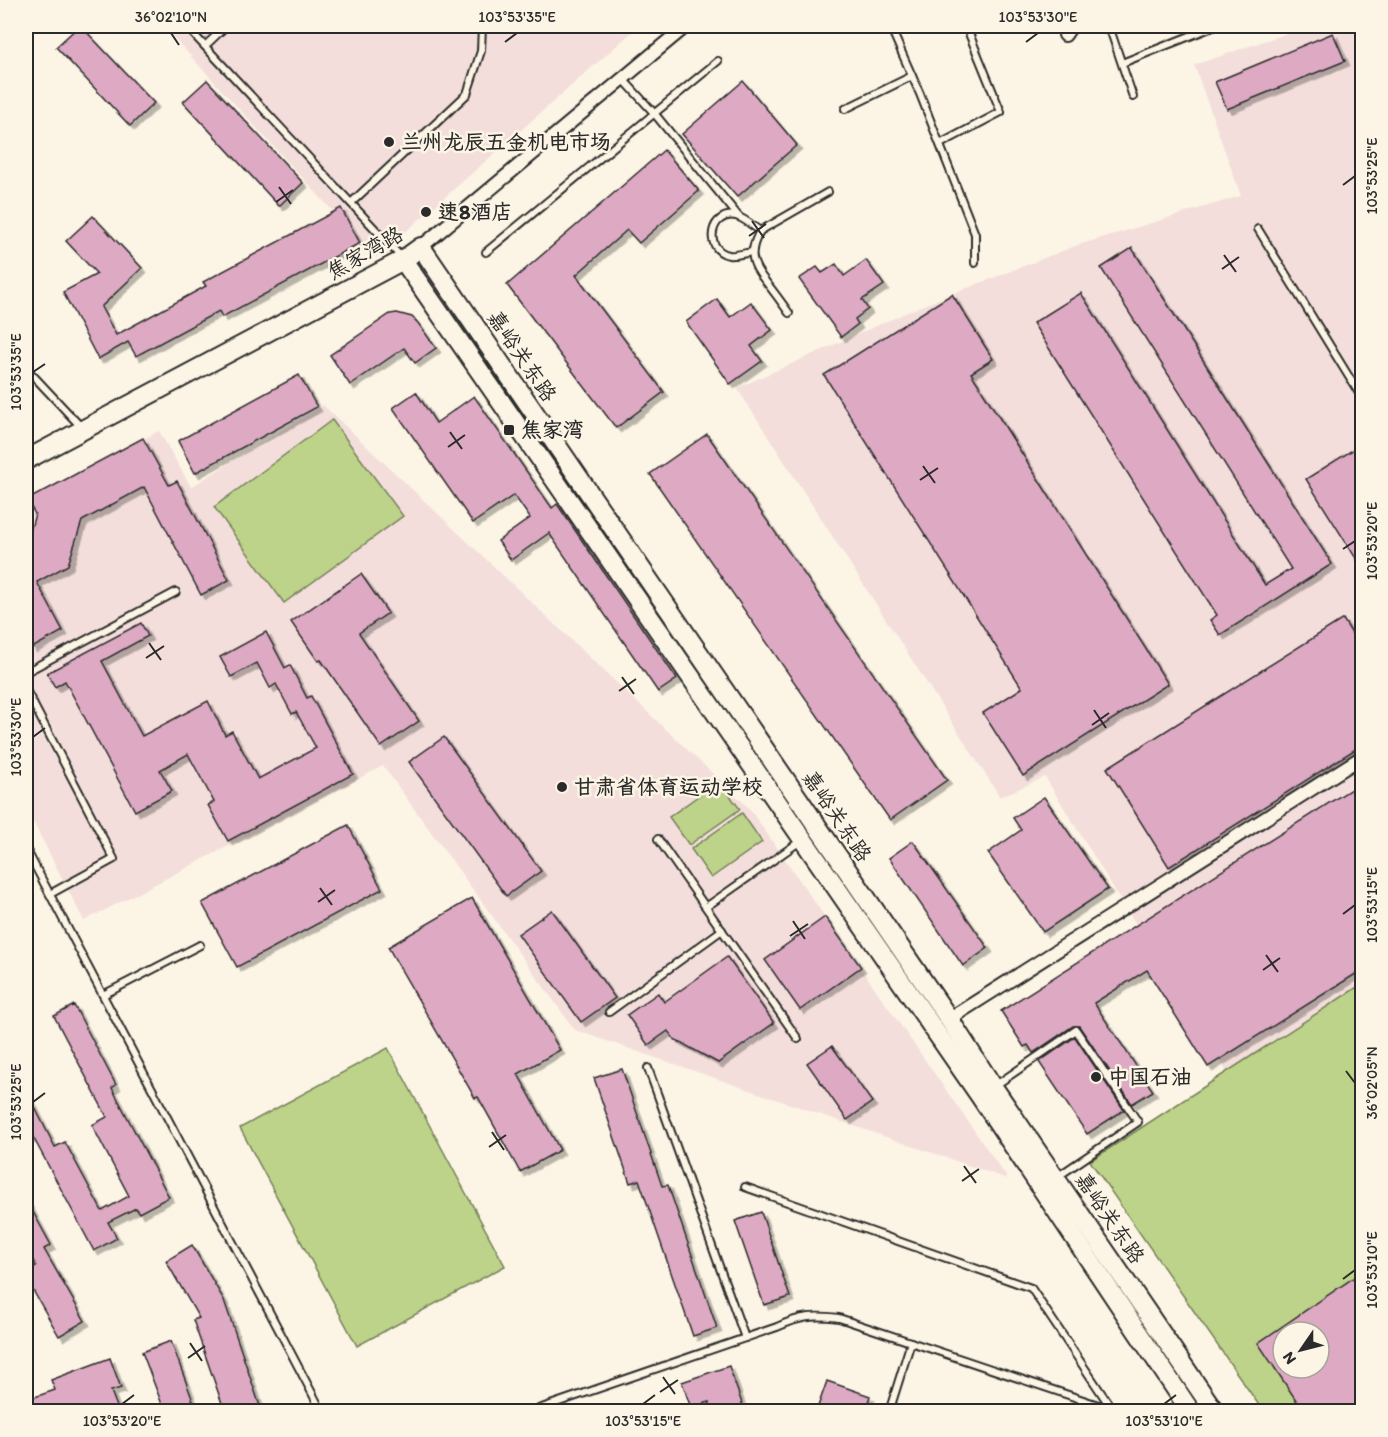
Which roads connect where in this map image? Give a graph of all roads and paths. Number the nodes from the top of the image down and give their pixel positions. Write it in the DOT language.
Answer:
graph roads {
  1 [pos="186,26"];
  2 [pos="226,26"];
  3 [pos="482,26"];
  4 [pos="686,26"];
  5 [pos="890,26"];
  6 [pos="966,26"];
  7 [pos="1100,26"];
  8 [pos="1215,26"];
  9 [pos="205,46"];
  10 [pos="718,61"];
  11 [pos="1122,63"];
  12 [pos="912,76"];
  13 [pos="622,78"];
  14 [pos="1133,97"];
  15 [pos="845,109"];
  16 [pos="654,113"];
  17 [pos="940,144"];
  18 [pos="828,192"];
  19 [pos="351,203"];
  20 [pos="740,218"];
  21 [pos="1258,229"];
  22 [pos="760,231"];
  23 [pos="421,247"];
  24 [pos="486,252"];
  25 [pos="752,252"];
  26 [pos="403,260"];
  27 [pos="975,263"];
  28 [pos="789,313"];
  29 [pos="26,368"];
  30 [pos="1362,398"];
  31 [pos="83,429"];
  32 [pos="26,460"];
  33 [pos="176,592"];
  34 [pos="26,672"];
  35 [pos="26,690"];
  36 [pos="1362,757"];
  37 [pos="658,839"];
  38 [pos="803,839"];
  39 [pos="26,849"];
  40 [pos="50,894"];
  41 [pos="706,907"];
  42 [pos="722,930"];
  43 [pos="200,945"];
  44 [pos="103,995"];
  45 [pos="609,1012"];
  46 [pos="949,1019"];
  47 [pos="798,1039"];
  48 [pos="648,1068"];
  49 [pos="986,1092"];
  50 [pos="1048,1183"];
  51 [pos="745,1187"];
  52 [pos="746,1338"];
  53 [pos="911,1342"];
  54 [pos="552,1404"];
  55 [pos="1114,1411"];
  56 [pos="322,1412"];
  57 [pos="530,1412"];
  58 [pos="555,1412"];
  59 [pos="889,1412"];
  60 [pos="1191,1412"];
  61 [pos="1215,1412"];
  1 -- 9 [label="lane"];
  2 -- 9 [label="lane"];
  3 -- 19 [label="lane"];
  4 -- 13 [label="street, 焦家湾路"];
  5 -- 12 [label="lane"];
  6 -- 17 [label="lane"];
  7 -- 11 [label="lane"];
  8 -- 11 [label="lane"];
  9 -- 19 [label="lane"];
  10 -- 16 [label="lane"];
  11 -- 14 [label="lane"];
  12 -- 15 [label="lane"];
  12 -- 17 [label="lane"];
  13 -- 16 [label="lane"];
  13 -- 23 [label="street, 焦家湾路"];
  16 -- 20 [label="lane"];
  16 -- 24 [label="lane"];
  17 -- 27 [label="lane"];
  18 -- 22 [label="lane"];
  19 -- 26 [label="lane"];
  20 -- 22 [label="lane"];
  20 -- 25 [label="lane"];
  21 -- 30 [label="lane"];
  22 -- 25 [label="lane"];
  23 -- 26 [label="main road, 焦家湾路"];
  23 -- 46 [label="main road, 嘉峪关东路"];
  25 -- 28 [label="lane"];
  26 -- 31 [label="main road, 焦家湾路"];
  26 -- 38 [label="main road, 嘉峪关东路"];
  29 -- 31 [label="lane"];
  31 -- 32 [label="main road, 焦家湾路"];
  33 -- 34 [label="lane"];
  35 -- 40 [label="lane"];
  36 -- 46 [label="street"];
  37 -- 41 [label="lane"];
  38 -- 41 [label="lane"];
  38 -- 49 [label="main road, 嘉峪关东路"];
  39 -- 40 [label="lane"];
  40 -- 44 [label="lane"];
  41 -- 42 [label="lane"];
  42 -- 45 [label="lane"];
  42 -- 47 [label="lane"];
  43 -- 44 [label="lane"];
  44 -- 56 [label="lane"];
  46 -- 49 [label="main road, 嘉峪关东路"];
  48 -- 52 [label="lane"];
  49 -- 50 [label="main road, 嘉峪关东路"];
  49 -- 50 [label="lane"];
  50 -- 60 [label="main road, 嘉峪关东路"];
  50 -- 61 [label="main road, 嘉峪关东路"];
  51 -- 55 [label="lane"];
  52 -- 53 [label="lane"];
  52 -- 54 [label="lane"];
  53 -- 55 [label="lane"];
  53 -- 59 [label="lane"];
  54 -- 57 [label="lane"];
  54 -- 58 [label="lane"];
}
